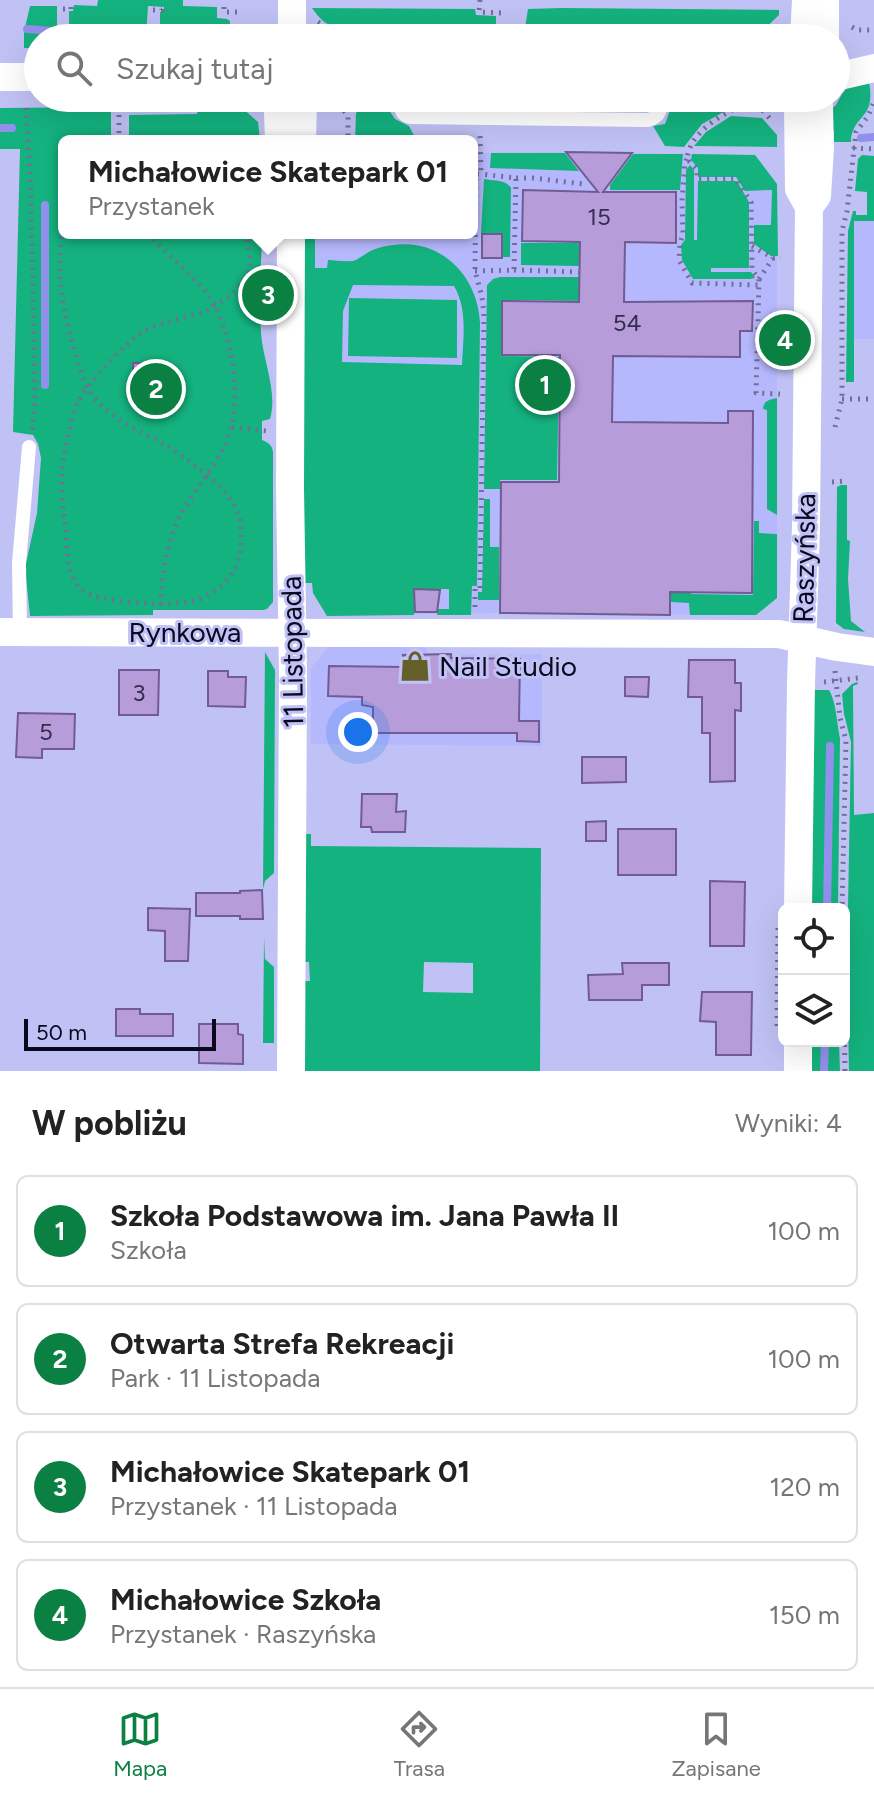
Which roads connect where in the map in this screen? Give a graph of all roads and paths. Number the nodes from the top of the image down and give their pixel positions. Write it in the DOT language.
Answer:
graph roads {
  1 [pos="480,0"];
  2 [pos="806,0"];
  3 [pos="825,0"];
  4 [pos="71,5"];
  5 [pos="162,6"];
  6 [pos="224,7"];
  7 [pos="302,8"];
  8 [pos="63,9"];
  9 [pos="153,10"];
  10 [pos="238,12"];
  11 [pos="504,13"];
  12 [pos="322,24"];
  13 [pos="805,24"];
  14 [pos="825,24"];
  15 [pos="874,68"];
  16 [pos="850,74"];
  17 [pos="0,77"];
  18 [pos="24,77"];
  19 [pos="874,102"];
  20 [pos="26,112"];
  21 [pos="119,112"];
  22 [pos="278,112"];
  23 [pos="304,112"];
  24 [pos="345,112"];
  25 [pos="403,112"];
  26 [pos="660,112"];
  27 [pos="729,112"];
  28 [pos="811,112"];
  29 [pos="119,135"];
  30 [pos="279,135"];
  31 [pos="302,135"];
  32 [pos="348,135"];
  33 [pos="840,148"];
  34 [pos="855,148"];
  35 [pos="874,149"];
  36 [pos="481,153"];
  37 [pos="687,159"];
  38 [pos="481,174"];
  39 [pos="516,178"];
  40 [pos="583,184"];
  41 [pos="62,239"];
  42 [pos="153,239"];
  43 [pos="247,239"];
  44 [pos="291,239"];
  45 [pos="475,239"];
  46 [pos="752,246"];
  47 [pos="773,258"];
  48 [pos="781,258"];
  49 [pos="514,270"];
  50 [pos="475,271"];
  51 [pos="580,272"];
  52 [pos="759,282"];
  53 [pos="214,306"];
  54 [pos="87,389"];
  55 [pos="780,394"];
  56 [pos="842,399"];
  57 [pos="874,399"];
  58 [pos="833,437"];
  59 [pos="29,447"];
  60 [pos="207,476"];
  61 [pos="847,481"];
  62 [pos="832,496"];
  63 [pos="161,607"];
  64 [pos="476,615"];
  65 [pos="10,632"];
  66 [pos="293,633"];
  67 [pos="802,639"];
  68 [pos="874,652"];
  69 [pos="835,665"];
  70 [pos="798,903"];
  71 [pos="842,903"];
  72 [pos="770,987"];
  73 [pos="778,987"];
  74 [pos="798,1047"];
  75 [pos="845,1047"];
  76 [pos="291,1071"];
  77 [pos="798,1071"];
  78 [pos="845,1071"];
  1 -- 11 [label="path"];
  2 -- 13 [label="street"];
  3 -- 14 [label="street"];
  4 -- 8 [label="path"];
  5 -- 9 [label="path"];
  6 -- 10 [label="path"];
  7 -- 12 [label="path"];
  15 -- 16 [label="street"];
  17 -- 18 [label="street"];
  19 -- 34 [label="path"];
  20 -- 59 [label="path"];
  21 -- 29 [label="path"];
  22 -- 30 [label="street"];
  23 -- 31 [label="street"];
  24 -- 32 [label="path"];
  25 -- 26 [label="lane"];
  27 -- 37 [label="path"];
  28 -- 67 [label="street, Raszyńska"];
  33 -- 34 [label="path"];
  34 -- 35 [label="path"];
  34 -- 56 [label="path"];
  36 -- 38 [label="path"];
  37 -- 46 [label="path"];
  37 -- 52 [label="path"];
  38 -- 39 [label="path"];
  39 -- 40 [label="path"];
  39 -- 49 [label="path"];
  41 -- 54 [label="path"];
  42 -- 53 [label="path"];
  43 -- 53 [label="path"];
  44 -- 66 [label="street, 11 Listopada"];
  45 -- 50 [label="path"];
  46 -- 47 [label="path"];
  46 -- 52 [label="path"];
  47 -- 48 [label="path"];
  47 -- 52 [label="path"];
  49 -- 50 [label="path"];
  49 -- 51 [label="path"];
  50 -- 64 [label="path"];
  52 -- 55 [label="path"];
  53 -- 54 [label="path"];
  53 -- 60 [label="path"];
  54 -- 60 [label="path"];
  54 -- 63 [label="path"];
  56 -- 57 [label="path"];
  56 -- 58 [label="path"];
  59 -- 65 [label="lane"];
  60 -- 63 [label="path"];
  60 -- 63 [label="path"];
  61 -- 62 [label="path"];
  65 -- 66 [label="street, Rynkowa"];
  66 -- 67 [label="street, Rynkowa"];
  66 -- 76 [label="street, 11 Listopada"];
  67 -- 68 [label="street, Rynkowa"];
  67 -- 70 [label="street, Raszyńska"];
  69 -- 71 [label="path"];
  72 -- 73 [label="path"];
  74 -- 77 [label="street"];
  75 -- 78 [label="path"];
}
